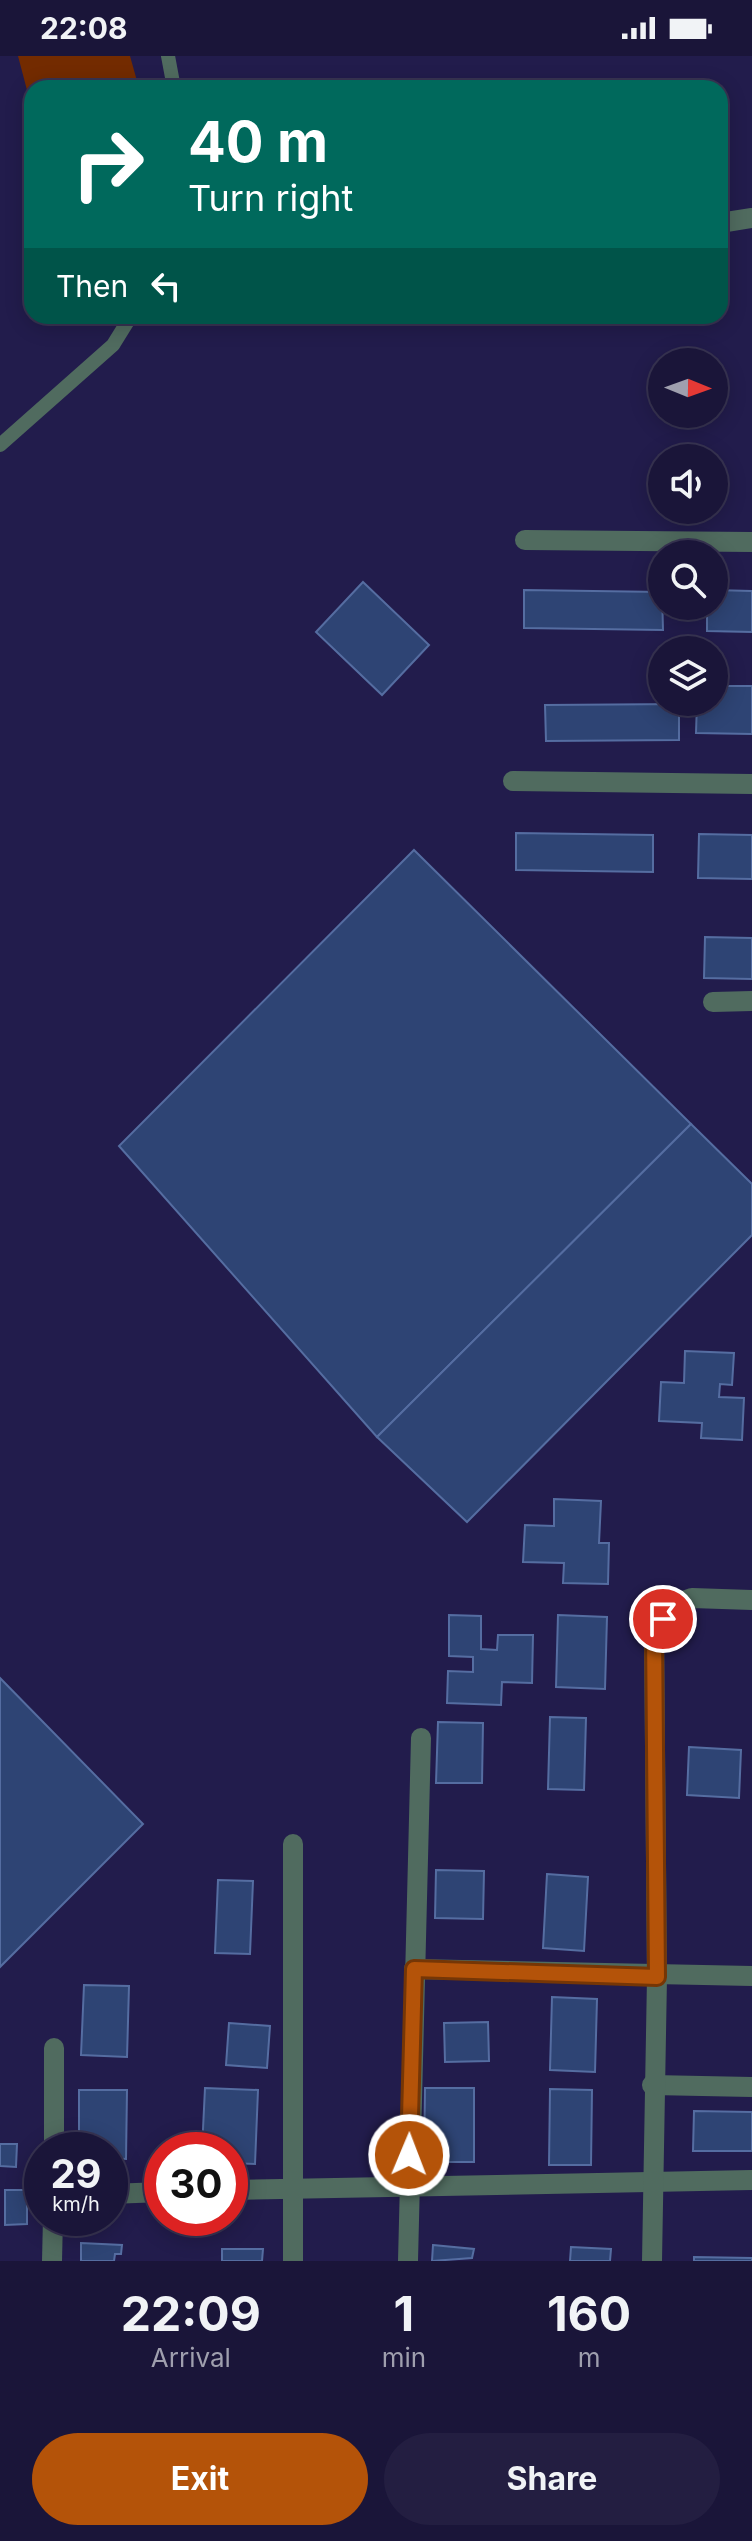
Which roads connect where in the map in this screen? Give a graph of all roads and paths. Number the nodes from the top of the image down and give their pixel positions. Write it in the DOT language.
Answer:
graph roads {
  1 [pos="168,56"];
  2 [pos="172,80"];
  3 [pos="752,218"];
  4 [pos="728,222"];
  5 [pos="126,324"];
  6 [pos="0,445"];
  7 [pos="525,540"];
  8 [pos="752,542"];
  9 [pos="513,781"];
  10 [pos="752,784"];
  11 [pos="752,1001"];
  12 [pos="713,1002"];
  13 [pos="752,1600"];
  14 [pos="421,1738"];
  15 [pos="293,1844"];
  16 [pos="414,1969"];
  17 [pos="752,1976"];
  18 [pos="657,1977"];
  19 [pos="54,2048"];
  20 [pos="652,2085"];
  21 [pos="752,2087"];
  22 [pos="54,2132"];
  23 [pos="651,2180"];
  24 [pos="752,2180"];
  25 [pos="408,2186"];
  26 [pos="292,2188"];
  27 [pos="248,2189"];
  28 [pos="53,2236"];
  29 [pos="52,2261"];
  30 [pos="293,2261"];
  31 [pos="408,2261"];
  32 [pos="652,2261"];
  1 -- 2 [label="lane"];
  3 -- 4 [label="street"];
  5 -- 6 [label="lane"];
  7 -- 8 [label="street"];
  9 -- 10 [label="street"];
  11 -- 12 [label="street"];
  13 -- 18 [label="street"];
  14 -- 16 [label="street"];
  15 -- 26 [label="street"];
  16 -- 18 [label="street"];
  16 -- 25 [label="street"];
  17 -- 18 [label="street"];
  18 -- 20 [label="street"];
  19 -- 22 [label="street"];
  20 -- 21 [label="street"];
  20 -- 23 [label="street"];
  23 -- 24 [label="street"];
  23 -- 25 [label="street"];
  23 -- 32 [label="street"];
  25 -- 26 [label="street"];
  25 -- 31 [label="street"];
  26 -- 27 [label="street"];
  26 -- 30 [label="street"];
  28 -- 29 [label="street"];
}
